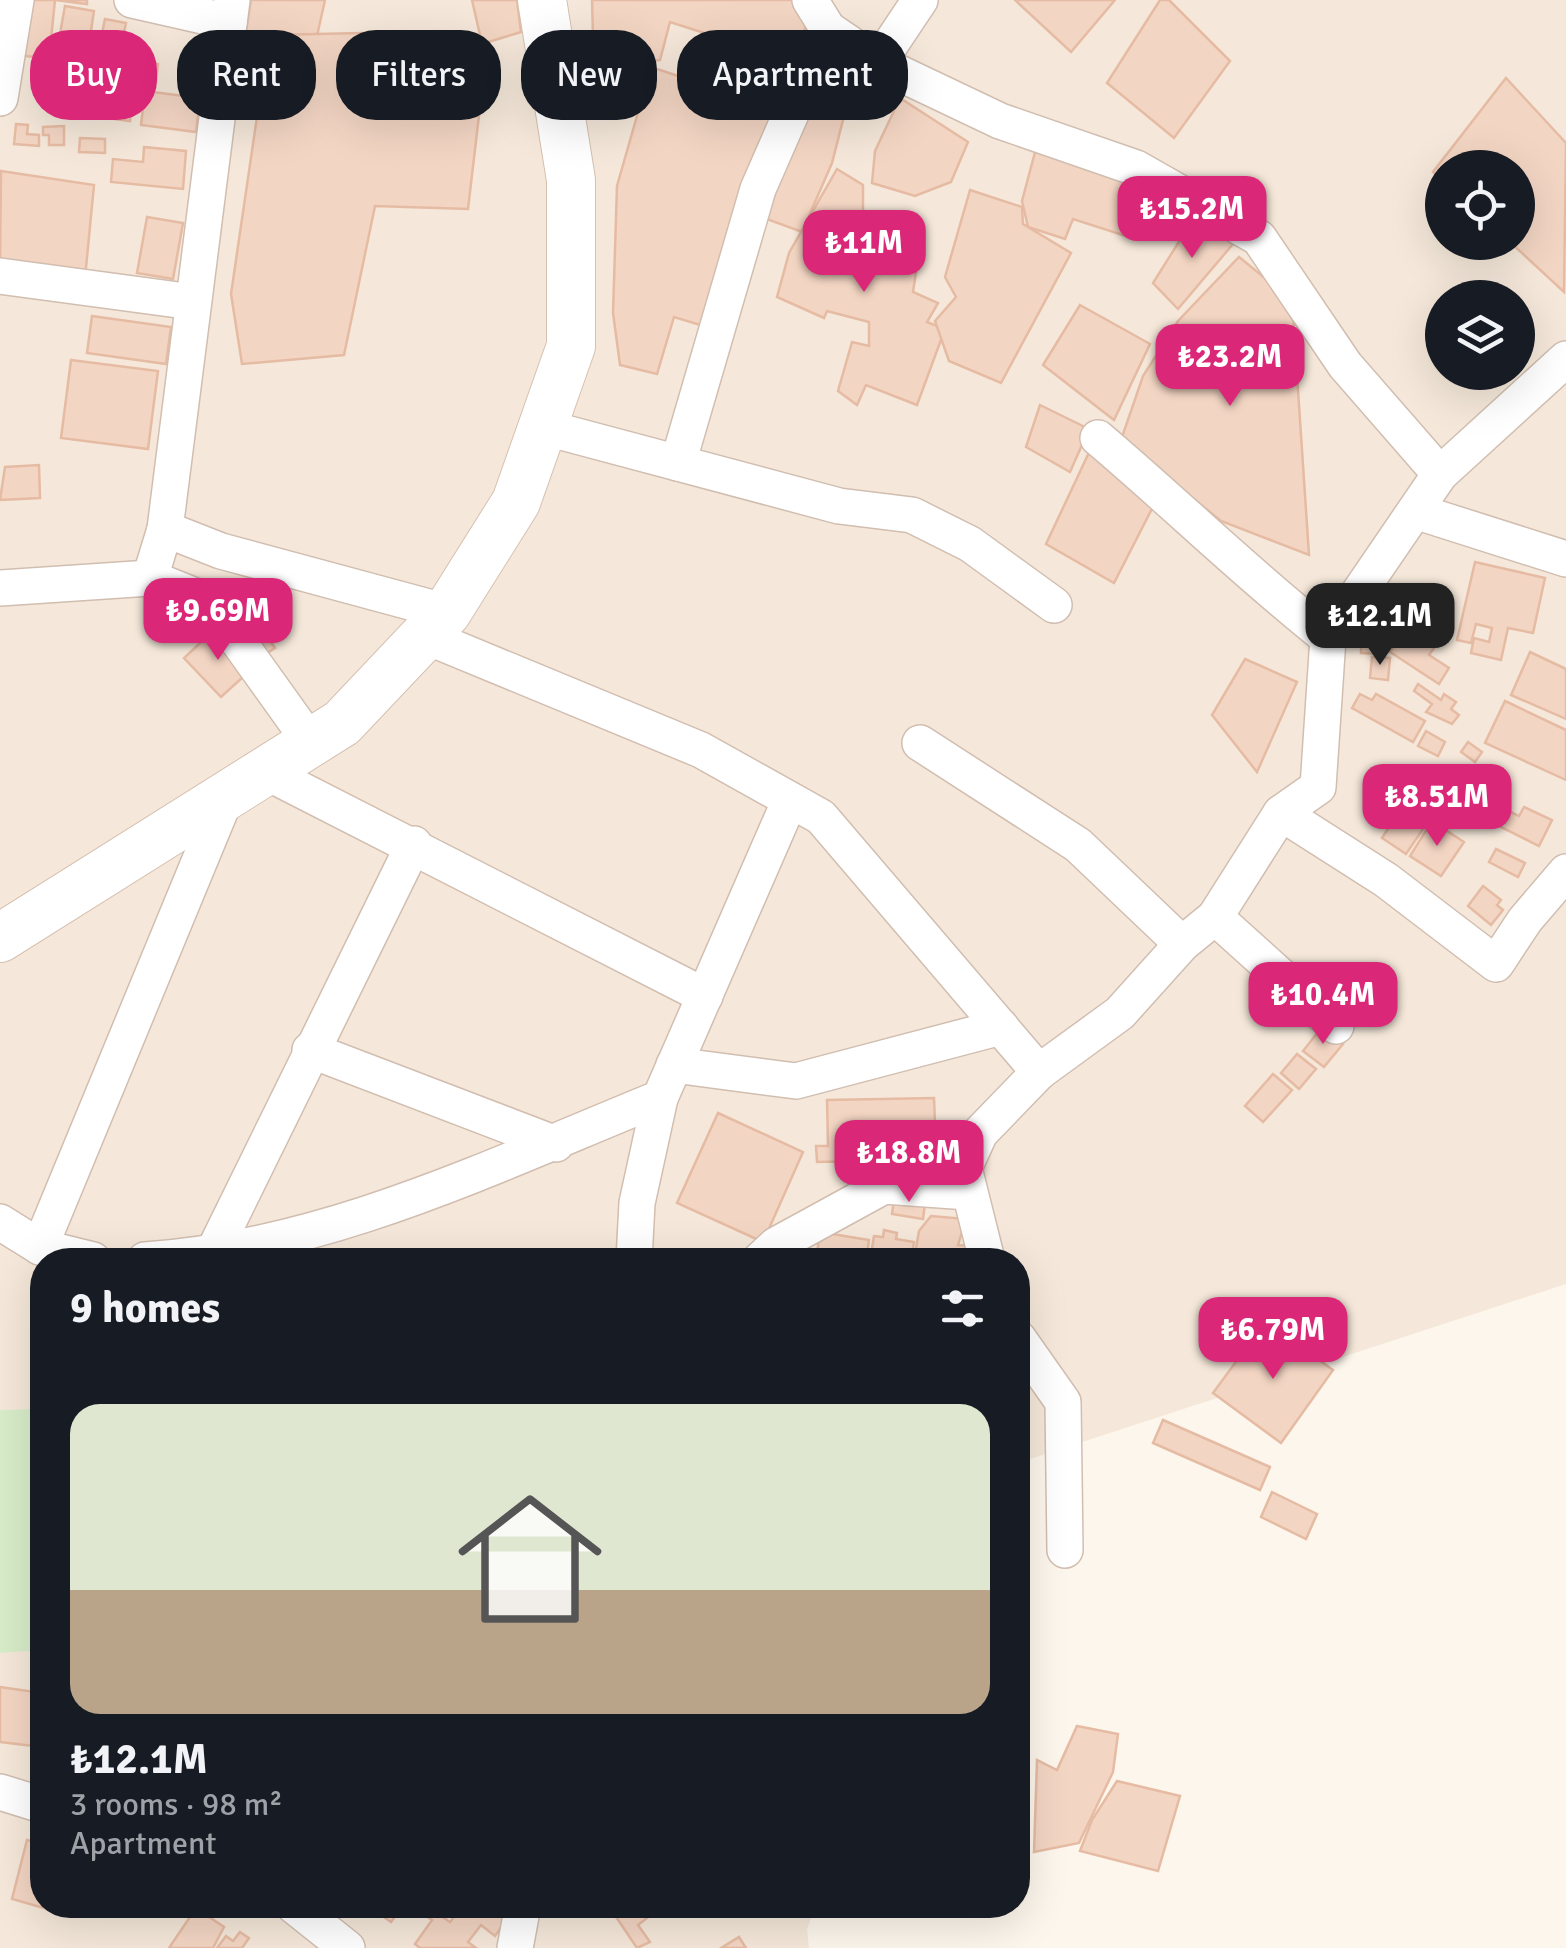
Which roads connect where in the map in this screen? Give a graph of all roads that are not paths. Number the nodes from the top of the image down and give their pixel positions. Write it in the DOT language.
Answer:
graph roads {
  1 [pos="16,0"];
  2 [pos="132,0"];
  3 [pos="542,0"];
  4 [pos="920,0"];
  5 [pos="230,11"];
  6 [pos="819,15"];
  7 [pos="900,30"];
  8 [pos="908,77"];
  9 [pos="0,98"];
  10 [pos="0,276"];
  11 [pos="193,302"];
  12 [pos="1566,360"];
  13 [pos="543,426"];
  14 [pos="1098,438"];
  15 [pos="678,463"];
  16 [pos="1440,474"];
  17 [pos="1418,512"];
  18 [pos="165,529"];
  19 [pos="1566,559"];
  20 [pos="150,578"];
  21 [pos="0,588"];
  22 [pos="1054,605"];
  23 [pos="436,624"];
  24 [pos="1328,638"];
  25 [pos="311,743"];
  26 [pos="920,743"];
  27 [pos="266,772"];
  28 [pos="226,797"];
  29 [pos="790,800"];
  30 [pos="1281,813"];
  31 [pos="414,844"];
  32 [pos="1566,872"];
  33 [pos="1215,917"];
  34 [pos="0,938"];
  35 [pos="1182,944"];
  36 [pos="704,996"];
  37 [pos="1336,1026"];
  38 [pos="1001,1027"];
  39 [pos="310,1050"];
  40 [pos="674,1065"];
  41 [pos="1040,1072"];
  42 [pos="660,1098"];
  43 [pos="556,1144"];
  44 [pos="968,1192"];
  45 [pos="0,1222"];
  46 [pos="40,1247"];
  47 [pos="44,1248"];
  48 [pos="215,1248"];
  49 [pos="240,1248"];
  50 [pos="635,1248"];
  51 [pos="773,1248"];
  52 [pos="983,1248"];
  53 [pos="1030,1355"];
  54 [pos="1066,1550"];
  55 [pos="0,1792"];
  56 [pos="30,1801"];
  57 [pos="309,1918"];
  58 [pos="522,1918"];
  59 [pos="347,1948"];
  60 [pos="516,1948"];
  1 -- 9 [label="street"];
  2 -- 5 [label="street"];
  3 -- 13 [label="main road"];
  4 -- 7 [label="street"];
  5 -- 11 [label="street"];
  6 -- 15 [label="street"];
  8 -- 16 [label="street"];
  10 -- 11 [label="street"];
  11 -- 18 [label="street"];
  12 -- 16 [label="street"];
  13 -- 15 [label="street"];
  13 -- 23 [label="main road"];
  14 -- 24 [label="street"];
  15 -- 22 [label="street"];
  16 -- 17 [label="street"];
  17 -- 19 [label="street"];
  17 -- 24 [label="street"];
  18 -- 20 [label="street"];
  18 -- 23 [label="street"];
  20 -- 21 [label="street"];
  20 -- 25 [label="street"];
  23 -- 25 [label="main road"];
  23 -- 29 [label="street"];
  24 -- 30 [label="street"];
  25 -- 27 [label="main road"];
  26 -- 35 [label="street"];
  27 -- 28 [label="main road"];
  27 -- 31 [label="street"];
  28 -- 34 [label="main road"];
  28 -- 46 [label="street"];
  29 -- 36 [label="street"];
  29 -- 38 [label="street"];
  30 -- 32 [label="street"];
  30 -- 33 [label="street"];
  31 -- 36 [label="street"];
  31 -- 39 [label="street"];
  33 -- 35 [label="street"];
  33 -- 37 [label="street"];
  35 -- 41 [label="street"];
  36 -- 40 [label="street"];
  38 -- 40 [label="street"];
  38 -- 41 [label="street"];
  39 -- 43 [label="street"];
  39 -- 48 [label="street"];
  40 -- 42 [label="street"];
  41 -- 44 [label="street"];
  42 -- 43 [label="street"];
  42 -- 50 [label="street"];
  43 -- 49 [label="street"];
  44 -- 51 [label="street"];
  44 -- 52 [label="street"];
  45 -- 46 [label="street"];
  46 -- 47 [label="street"];
  53 -- 54 [label="street"];
  55 -- 56 [label="street"];
  57 -- 59 [label="street"];
  58 -- 60 [label="street"];
}
